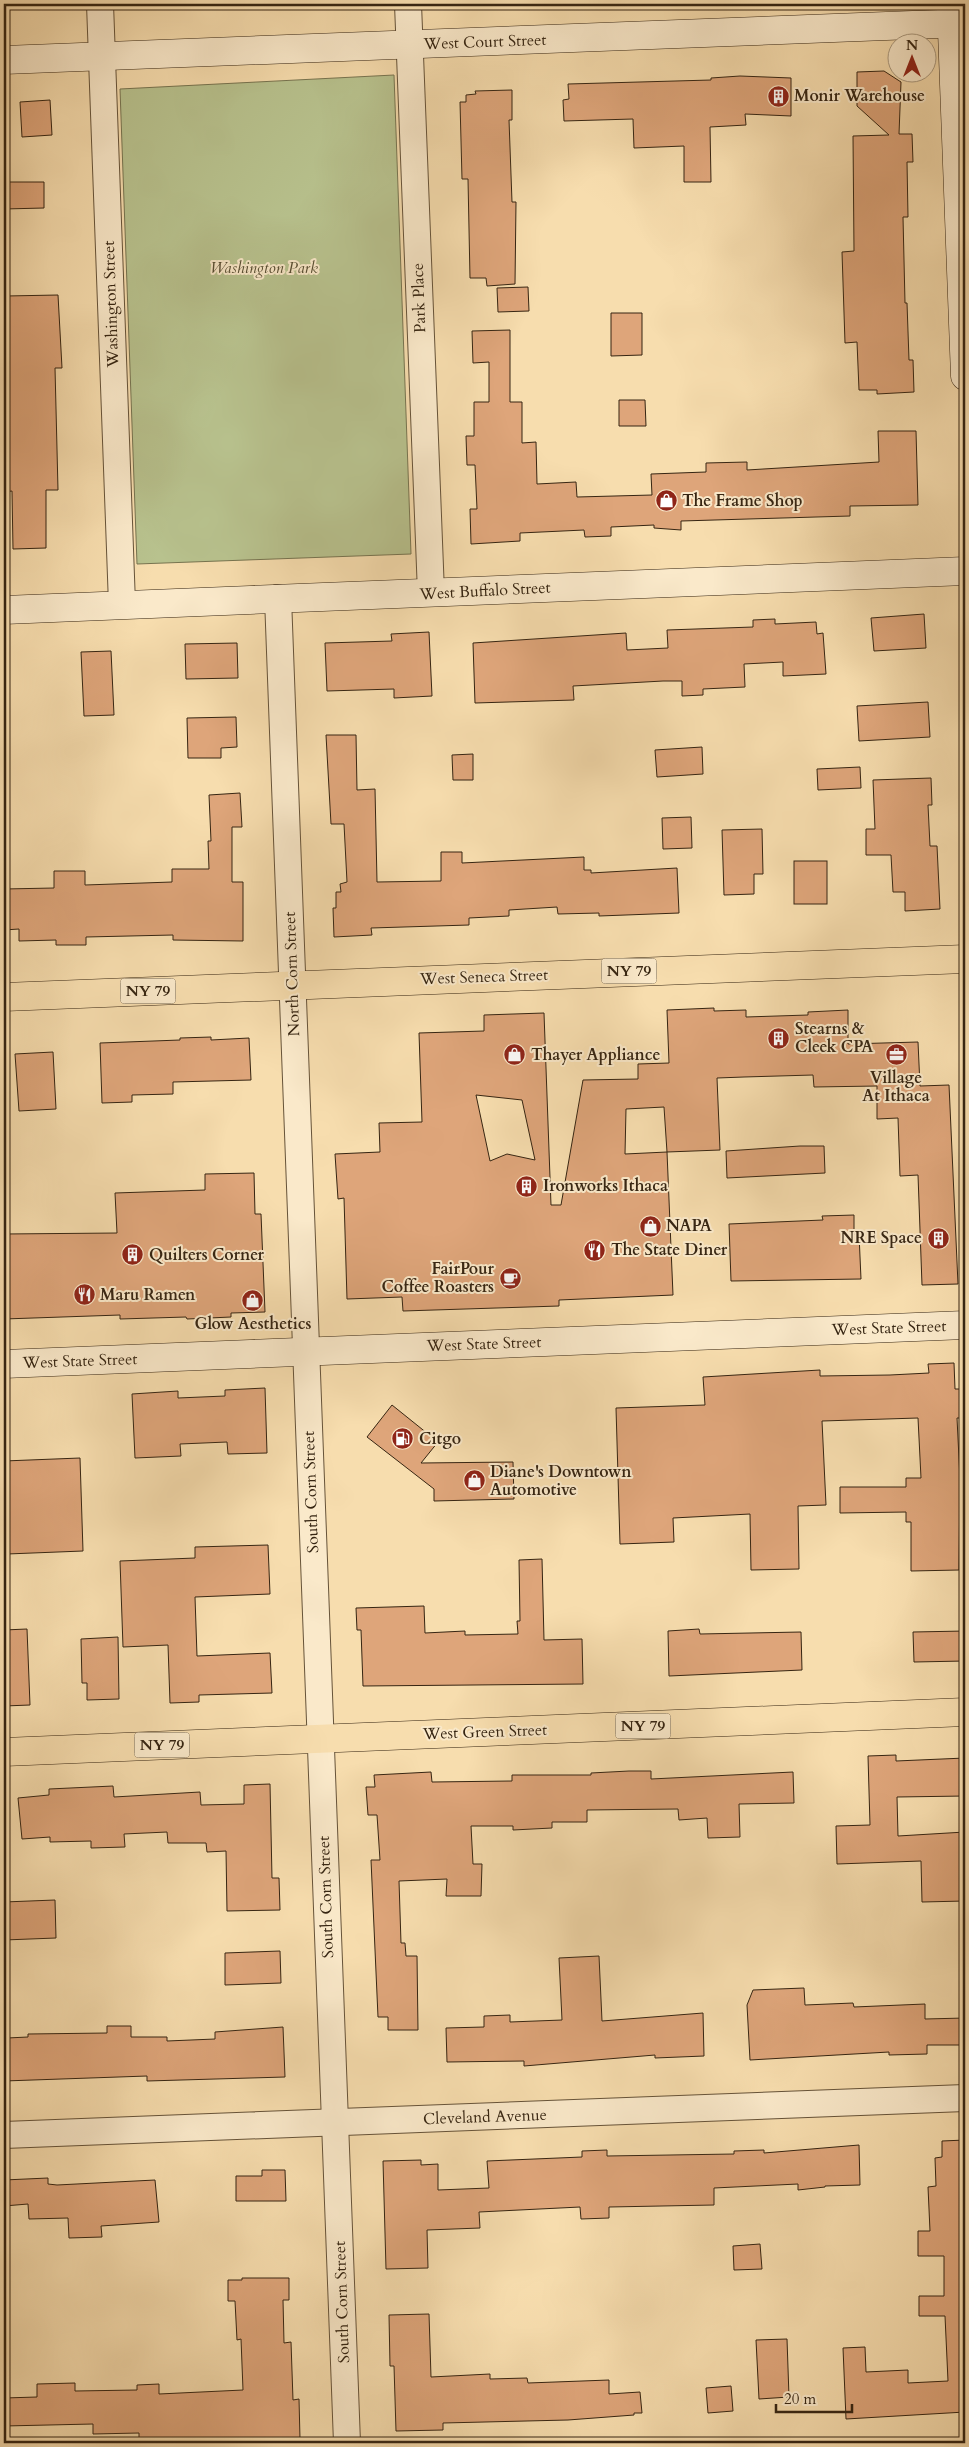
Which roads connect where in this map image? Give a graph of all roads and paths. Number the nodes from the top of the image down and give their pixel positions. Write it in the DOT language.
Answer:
graph roads {
  1 [pos="100,4"];
  2 [pos="408,4"];
  3 [pos="956,17"];
  4 [pos="410,44"];
  5 [pos="102,56"];
  6 [pos="4,60"];
  7 [pos="965,376"];
  8 [pos="965,571"];
  9 [pos="431,593"];
  10 [pos="278,598"];
  11 [pos="122,604"];
  12 [pos="4,610"];
  13 [pos="965,959"];
  14 [pos="292,986"];
  15 [pos="4,996"];
  16 [pos="965,1325"];
  17 [pos="306,1351"];
  18 [pos="4,1364"];
  19 [pos="965,1712"];
  20 [pos="320,1739"];
  21 [pos="4,1752"];
  22 [pos="965,2098"];
  23 [pos="335,2123"];
  24 [pos="4,2135"];
  25 [pos="347,2443"];
  1 -- 5 [label="street, Washington Street"];
  2 -- 4 [label="street, Park Place"];
  3 -- 4 [label="street, West Court Street"];
  3 -- 7 [label="street"];
  4 -- 5 [label="street, West Court Street"];
  4 -- 9 [label="street, Park Place"];
  5 -- 6 [label="street, West Court Street"];
  5 -- 11 [label="street, Washington Street"];
  8 -- 9 [label="street, West Buffalo Street"];
  9 -- 10 [label="street, West Buffalo Street"];
  10 -- 11 [label="street, West Buffalo Street"];
  10 -- 14 [label="street, North Corn Street"];
  11 -- 12 [label="street, West Buffalo Street"];
  13 -- 14 [label="highway, West Seneca Street / NY 79"];
  14 -- 15 [label="highway, West Seneca Street / NY 79"];
  14 -- 17 [label="street, North Corn Street"];
  16 -- 17 [label="street, West State Street"];
  17 -- 18 [label="street, West State Street"];
  17 -- 20 [label="street, South Corn Street"];
  19 -- 20 [label="highway, West Green Street / NY 79"];
  20 -- 21 [label="highway, West Green Street / NY 79"];
  20 -- 23 [label="street, South Corn Street"];
  22 -- 23 [label="street, Cleveland Avenue"];
  23 -- 24 [label="street, Cleveland Avenue"];
  23 -- 25 [label="street, South Corn Street"];
}
